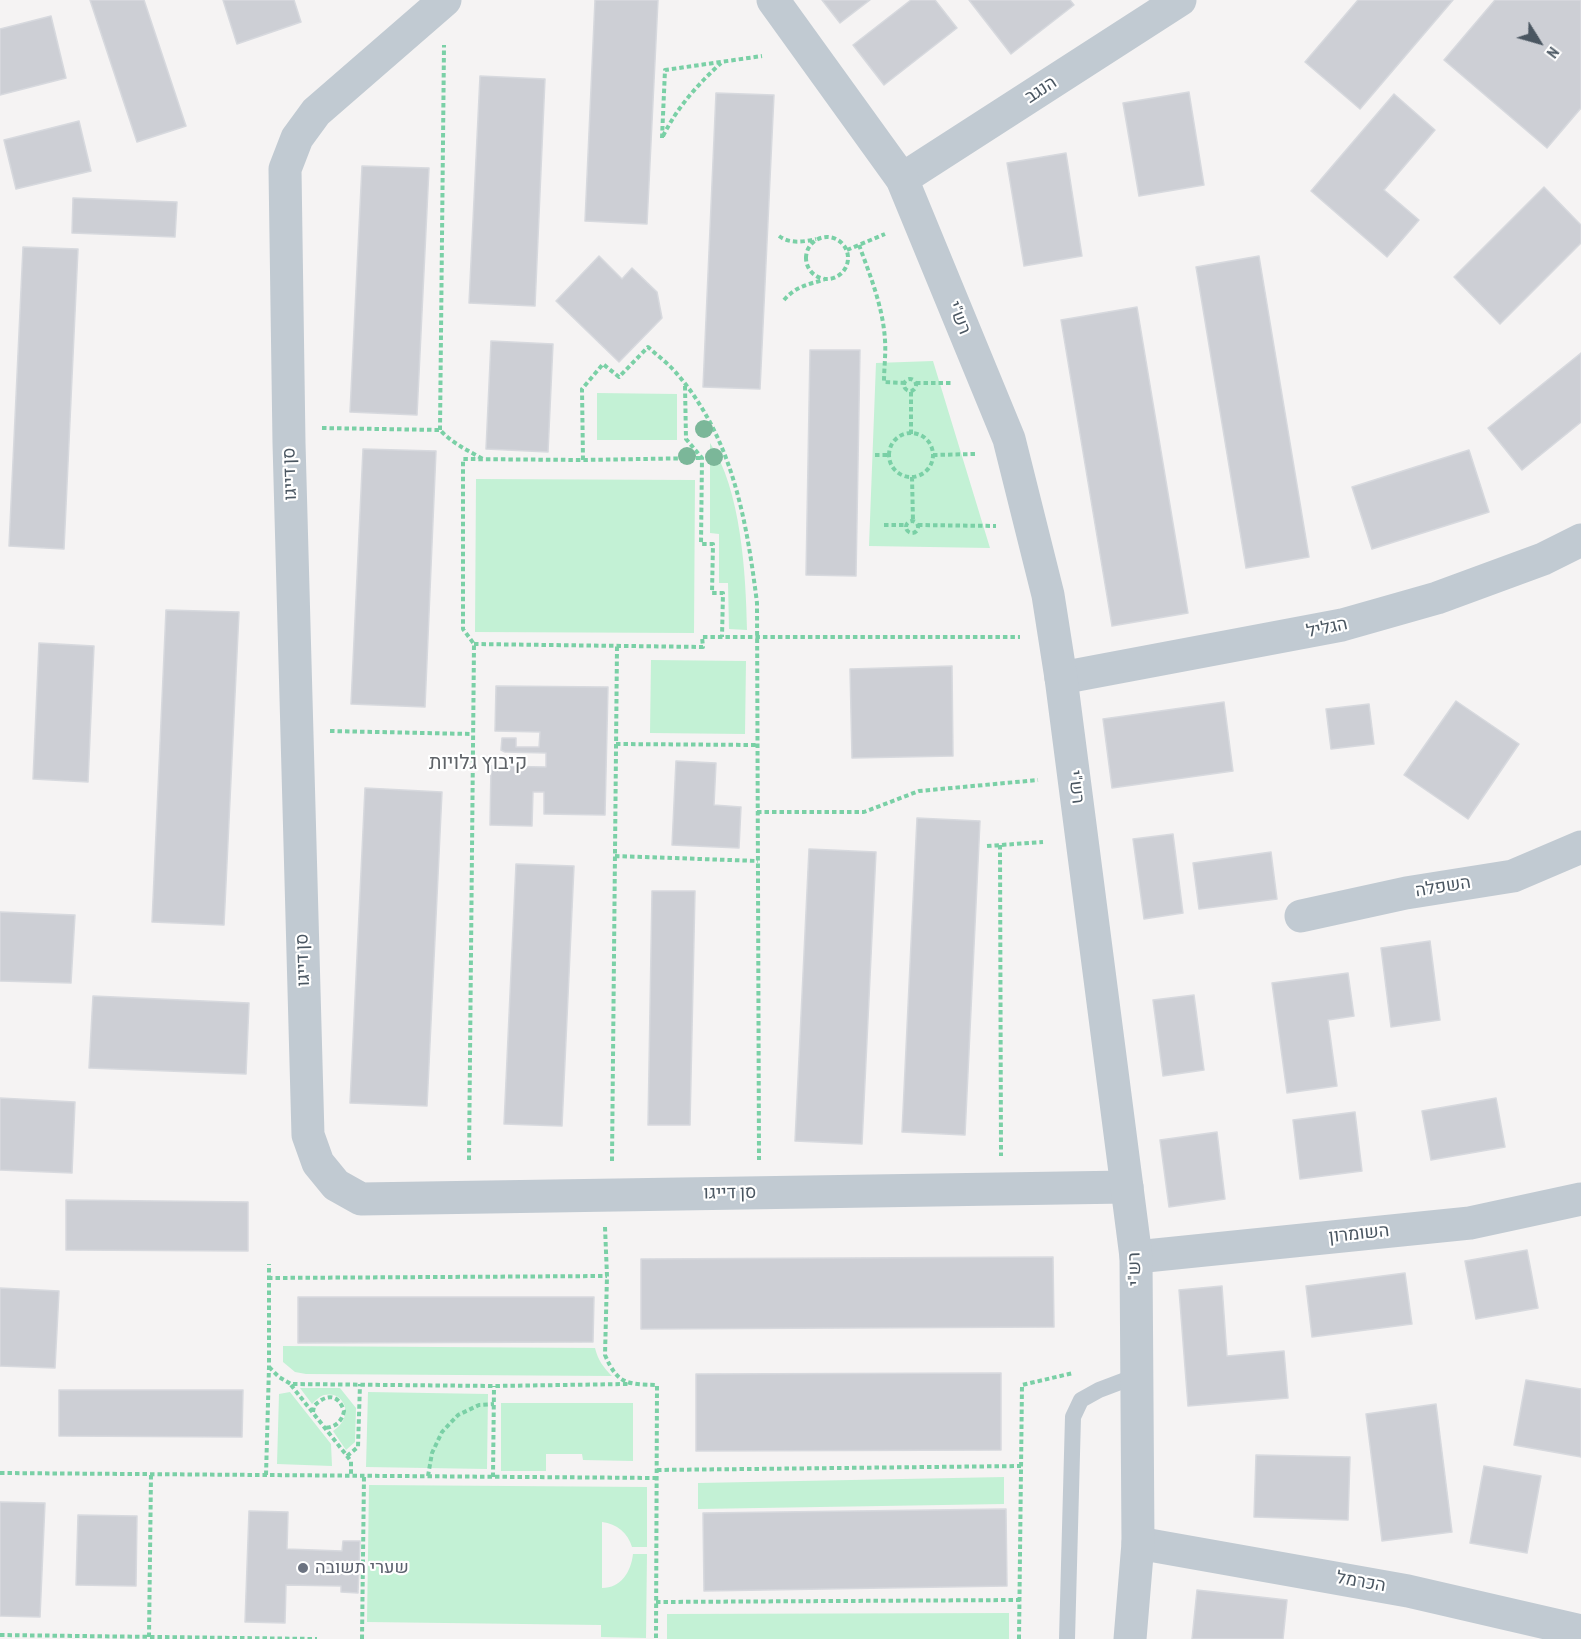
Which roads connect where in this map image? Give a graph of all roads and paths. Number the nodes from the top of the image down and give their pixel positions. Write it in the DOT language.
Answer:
graph roads {
  1 [pos="445,0"];
  2 [pos="773,0"];
  3 [pos="1168,3"];
  4 [pos="444,44"];
  5 [pos="762,56"];
  6 [pos="721,62"];
  7 [pos="902,179"];
  8 [pos="885,234"];
  9 [pos="779,236"];
  10 [pos="817,239"];
  11 [pos="859,245"];
  12 [pos="847,250"];
  13 [pos="830,279"];
  14 [pos="784,300"];
  15 [pos="905,383"];
  16 [pos="916,383"];
  17 [pos="951,383"];
  18 [pos="685,384"];
  19 [pos="911,391"];
  20 [pos="318,428"];
  21 [pos="440,430"];
  22 [pos="910,434"];
  23 [pos="975,454"];
  24 [pos="875,455"];
  25 [pos="890,455"];
  26 [pos="933,455"];
  27 [pos="702,458"];
  28 [pos="485,460"];
  29 [pos="583,460"];
  30 [pos="912,477"];
  31 [pos="913,521"];
  32 [pos="884,525"];
  33 [pos="906,525"];
  34 [pos="918,525"];
  35 [pos="996,526"];
  36 [pos="1581,540"];
  37 [pos="722,637"];
  38 [pos="757,637"];
  39 [pos="1020,638"];
  40 [pos="474,644"];
  41 [pos="617,646"];
  42 [pos="1062,678"];
  43 [pos="320,731"];
  44 [pos="472,734"];
  45 [pos="616,744"];
  46 [pos="757,745"];
  47 [pos="1038,780"];
  48 [pos="757,812"];
  49 [pos="1043,842"];
  50 [pos="1000,845"];
  51 [pos="987,846"];
  52 [pos="1581,848"];
  53 [pos="615,856"];
  54 [pos="758,861"];
  55 [pos="1301,915"];
  56 [pos="469,1160"];
  57 [pos="1001,1160"];
  58 [pos="612,1161"];
  59 [pos="759,1164"];
  60 [pos="1127,1187"];
  61 [pos="1581,1199"];
  62 [pos="604,1217"];
  63 [pos="1136,1257"];
  64 [pos="269,1264"];
  65 [pos="607,1276"];
  66 [pos="268,1278"];
  67 [pos="269,1367"];
  68 [pos="1080,1372"];
  69 [pos="1136,1376"];
  70 [pos="291,1384"];
  71 [pos="360,1384"];
  72 [pos="631,1384"];
  73 [pos="494,1386"];
  74 [pos="494,1404"];
  75 [pos="313,1413"];
  76 [pos="325,1428"];
  77 [pos="347,1456"];
  78 [pos="1021,1466"];
  79 [pos="657,1470"];
  80 [pos="0,1473"];
  81 [pos="151,1475"];
  82 [pos="267,1475"];
  83 [pos="351,1476"];
  84 [pos="363,1476"];
  85 [pos="428,1476"];
  86 [pos="493,1476"];
  87 [pos="657,1478"];
  88 [pos="1138,1543"];
  89 [pos="1020,1600"];
  90 [pos="656,1602"];
  91 [pos="1507,1626"];
  92 [pos="1581,1631"];
  93 [pos="0,1635"];
  94 [pos="150,1637"];
  95 [pos="317,1639"];
  96 [pos="362,1639"];
  97 [pos="656,1639"];
  98 [pos="1019,1639"];
  99 [pos="1066,1639"];
  100 [pos="1130,1639"];
  1 -- 60 [label="street, סן דייגו"];
  2 -- 7 [label="street, רש\"י"];
  3 -- 7 [label="street, הנגב"];
  4 -- 21 [label="path"];
  5 -- 6 [label="path"];
  6 -- 6 [label="path"];
  7 -- 42 [label="street, רש\"י"];
  8 -- 11 [label="path"];
  9 -- 10 [label="path"];
  10 -- 12 [label="path"];
  10 -- 13 [label="path"];
  11 -- 12 [label="path"];
  11 -- 15 [label="path"];
  12 -- 13 [label="path"];
  13 -- 14 [label="path"];
  15 -- 16 [label="path"];
  15 -- 19 [label="path"];
  16 -- 17 [label="path"];
  16 -- 19 [label="path"];
  18 -- 27 [label="path"];
  18 -- 29 [label="path"];
  18 -- 38 [label="path"];
  19 -- 22 [label="path"];
  20 -- 21 [label="path"];
  21 -- 28 [label="path"];
  22 -- 25 [label="path"];
  22 -- 26 [label="path"];
  23 -- 26 [label="path"];
  24 -- 25 [label="path"];
  25 -- 30 [label="path"];
  26 -- 30 [label="path"];
  27 -- 29 [label="path"];
  27 -- 37 [label="path"];
  28 -- 29 [label="path"];
  28 -- 40 [label="path"];
  30 -- 31 [label="path"];
  31 -- 33 [label="path"];
  31 -- 34 [label="path"];
  32 -- 33 [label="path"];
  33 -- 34 [label="path"];
  34 -- 35 [label="path"];
  36 -- 42 [label="street, הגליל"];
  37 -- 38 [label="path"];
  37 -- 41 [label="path"];
  38 -- 39 [label="path"];
  38 -- 46 [label="path"];
  40 -- 41 [label="path"];
  40 -- 44 [label="path"];
  41 -- 45 [label="path"];
  42 -- 60 [label="street, רש\"י"];
  43 -- 44 [label="path"];
  44 -- 56 [label="path"];
  45 -- 46 [label="path"];
  45 -- 53 [label="path"];
  46 -- 48 [label="path"];
  47 -- 48 [label="path"];
  48 -- 54 [label="path"];
  49 -- 50 [label="path"];
  50 -- 51 [label="path"];
  50 -- 57 [label="path"];
  52 -- 55 [label="street, השפלה"];
  53 -- 54 [label="path"];
  53 -- 58 [label="path"];
  54 -- 59 [label="path"];
  60 -- 63 [label="street, רש\"י"];
  61 -- 63 [label="street, השומרון"];
  62 -- 65 [label="path"];
  63 -- 69 [label="street, רש\"י"];
  64 -- 66 [label="path"];
  65 -- 66 [label="path"];
  65 -- 72 [label="path"];
  66 -- 67 [label="path"];
  67 -- 70 [label="path"];
  67 -- 82 [label="path"];
  68 -- 78 [label="path"];
  69 -- 88 [label="street, רש\"י"];
  69 -- 99 [label="lane"];
  70 -- 71 [label="path"];
  70 -- 75 [label="path"];
  71 -- 73 [label="path"];
  71 -- 77 [label="path"];
  72 -- 73 [label="path"];
  72 -- 79 [label="path"];
  73 -- 74 [label="path"];
  74 -- 85 [label="path"];
  74 -- 86 [label="path"];
  75 -- 76 [label="path"];
  75 -- 76 [label="path"];
  76 -- 77 [label="path"];
  77 -- 83 [label="path"];
  78 -- 79 [label="path"];
  78 -- 89 [label="path"];
  79 -- 87 [label="path"];
  80 -- 81 [label="path"];
  81 -- 82 [label="path"];
  81 -- 94 [label="path"];
  82 -- 83 [label="path"];
  83 -- 84 [label="path"];
  84 -- 85 [label="path"];
  84 -- 96 [label="path"];
  85 -- 86 [label="path"];
  86 -- 87 [label="path"];
  87 -- 90 [label="path"];
  88 -- 91 [label="street, הכרמל"];
  88 -- 100 [label="street, רש\"י"];
  89 -- 90 [label="path"];
  89 -- 98 [label="path"];
  90 -- 97 [label="path"];
  91 -- 92 [label="street, הכרמל"];
  93 -- 94 [label="path"];
  94 -- 95 [label="path"];
}
